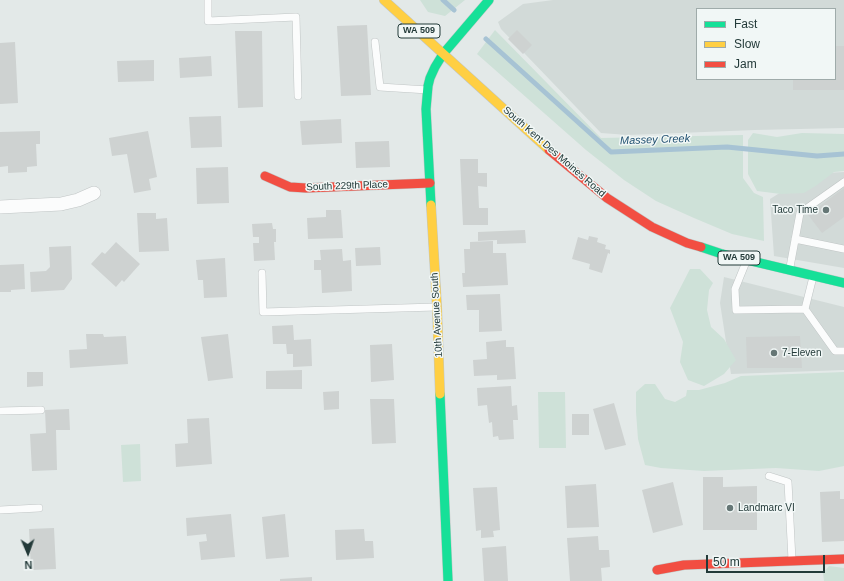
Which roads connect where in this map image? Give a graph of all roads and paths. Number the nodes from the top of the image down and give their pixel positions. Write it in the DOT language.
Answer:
graph roads {
  1 [pos="208,0"];
  2 [pos="384,0"];
  3 [pos="489,0"];
  4 [pos="375,42"];
  5 [pos="443,54"];
  6 [pos="428,90"];
  7 [pos="298,96"];
  8 [pos="265,176"];
  9 [pos="844,182"];
  10 [pos="430,183"];
  11 [pos="94,194"];
  12 [pos="0,207"];
  13 [pos="795,239"];
  14 [pos="844,249"];
  15 [pos="747,260"];
  16 [pos="789,270"];
  17 [pos="262,273"];
  18 [pos="814,275"];
  19 [pos="843,280"];
  20 [pos="437,307"];
  21 [pos="805,309"];
  22 [pos="844,351"];
  23 [pos="41,410"];
  24 [pos="0,411"];
  25 [pos="770,476"];
  26 [pos="39,508"];
  27 [pos="0,510"];
  28 [pos="844,559"];
  29 [pos="792,561"];
  30 [pos="657,570"];
  31 [pos="448,581"];
  1 -- 7 [label="lane"];
  2 -- 5 [label="street, South Kent Des Moines Road / WA 509"];
  3 -- 5 [label="street, 10th Avenue South"];
  4 -- 6 [label="lane"];
  5 -- 6 [label="street, 10th Avenue South"];
  5 -- 15 [label="street, South Kent Des Moines Road / WA 509"];
  6 -- 10 [label="street, 10th Avenue South"];
  8 -- 10 [label="street, South 229th Place"];
  9 -- 13 [label="lane"];
  10 -- 20 [label="street, 10th Avenue South"];
  11 -- 12 [label="street"];
  13 -- 14 [label="lane"];
  13 -- 16 [label="lane"];
  15 -- 16 [label="street, South Kent Des Moines Road / WA 509"];
  15 -- 21 [label="lane"];
  16 -- 18 [label="street, South Kent Des Moines Road / WA 509"];
  17 -- 20 [label="lane"];
  18 -- 19 [label="street, South Kent Des Moines Road / WA 509"];
  18 -- 21 [label="lane"];
  20 -- 31 [label="street, 10th Avenue South"];
  21 -- 22 [label="lane"];
  23 -- 24 [label="lane"];
  25 -- 29 [label="lane"];
  26 -- 27 [label="lane"];
  28 -- 29 [label="street"];
  29 -- 30 [label="street"];
}
